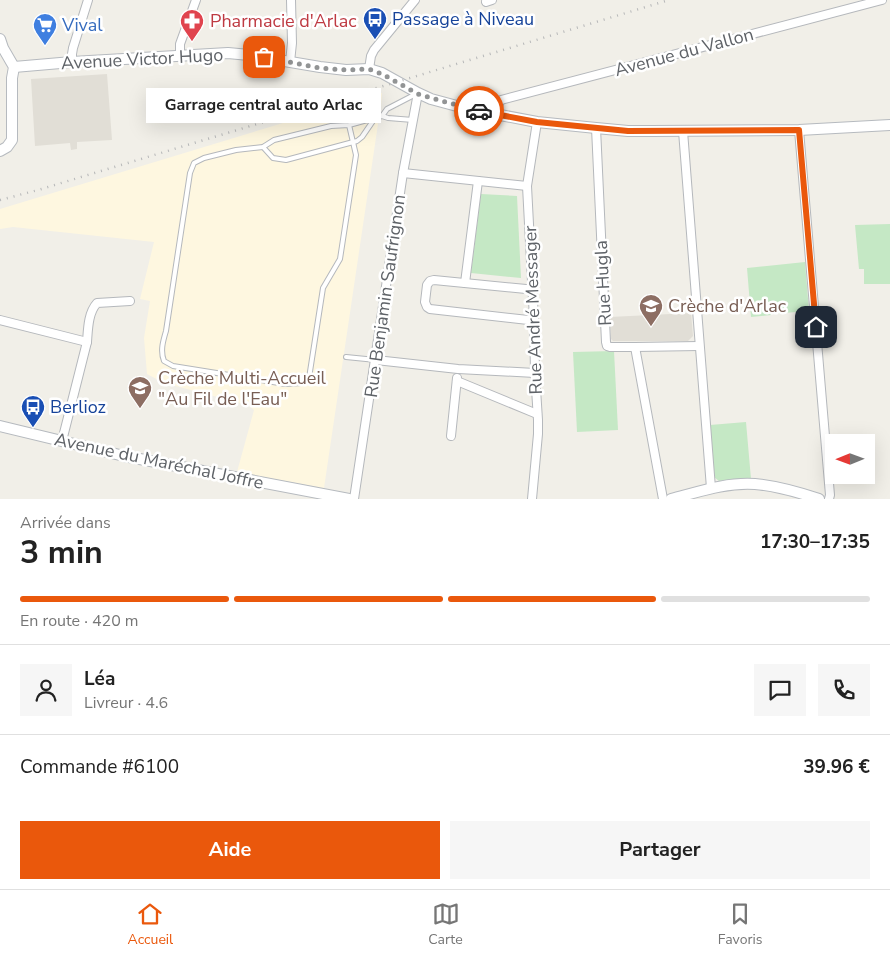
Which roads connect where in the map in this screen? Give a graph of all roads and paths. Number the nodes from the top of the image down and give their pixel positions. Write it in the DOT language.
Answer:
graph roads {
  1 [pos="88,0"];
  2 [pos="196,0"];
  3 [pos="291,0"];
  4 [pos="415,0"];
  5 [pos="882,0"];
  6 [pos="0,39"];
  7 [pos="180,56"];
  8 [pos="72,62"];
  9 [pos="290,62"];
  10 [pos="14,67"];
  11 [pos="369,69"];
  12 [pos="418,94"];
  13 [pos="495,114"];
  14 [pos="382,116"];
  15 [pos="374,118"];
  16 [pos="412,120"];
  17 [pos="537,122"];
  18 [pos="349,124"];
  19 [pos="890,125"];
  20 [pos="596,128"];
  21 [pos="799,130"];
  22 [pos="683,131"];
  23 [pos="353,142"];
  24 [pos="263,147"];
  25 [pos="0,150"];
  26 [pos="403,173"];
  27 [pos="478,181"];
  28 [pos="527,186"];
  29 [pos="465,283"];
  30 [pos="533,289"];
  31 [pos="130,301"];
  32 [pos="534,319"];
  33 [pos="0,320"];
  34 [pos="87,342"];
  35 [pos="699,346"];
  36 [pos="635,347"];
  37 [pos="346,357"];
  38 [pos="376,360"];
  39 [pos="458,369"];
  40 [pos="535,373"];
  41 [pos="457,381"];
  42 [pos="537,414"];
  43 [pos="0,426"];
  44 [pos="451,436"];
  45 [pos="62,441"];
  46 [pos="711,488"];
  47 [pos="349,499"];
  48 [pos="354,499"];
  49 [pos="532,499"];
  50 [pos="663,499"];
  51 [pos="671,499"];
  52 [pos="819,499"];
  53 [pos="829,499"];
  1 -- 8 [label="street"];
  2 -- 7 [label="street"];
  3 -- 9 [label="street"];
  4 -- 11 [label="street"];
  5 -- 13 [label="street, Avenue du Vallon"];
  6 -- 10 [label="street"];
  7 -- 8 [label="street, Avenue Victor Hugo"];
  7 -- 9 [label="street, Avenue Victor Hugo"];
  8 -- 10 [label="street, Avenue Victor Hugo"];
  9 -- 11 [label="street, Avenue Victor Hugo"];
  10 -- 25 [label="street"];
  11 -- 12 [label="street, Avenue Victor Hugo"];
  12 -- 13 [label="street, Avenue Victor Hugo"];
  12 -- 14 [label="lane"];
  12 -- 16 [label="street, Rue Benjamin Saufrignon"];
  13 -- 17 [label="street, Avenue Victor Hugo"];
  14 -- 15 [label="lane"];
  14 -- 16 [label="lane"];
  15 -- 18 [label="lane"];
  15 -- 23 [label="lane"];
  16 -- 26 [label="street, Rue Benjamin Saufrignon"];
  17 -- 20 [label="street, Avenue Victor Hugo"];
  17 -- 28 [label="street, Rue André Messager"];
  18 -- 23 [label="lane"];
  18 -- 24 [label="lane"];
  19 -- 21 [label="street, Avenue Victor Hugo"];
  20 -- 22 [label="street, Avenue Victor Hugo"];
  20 -- 36 [label="street, Rue Hugla"];
  21 -- 22 [label="street, Avenue Victor Hugo"];
  21 -- 53 [label="street"];
  22 -- 35 [label="street"];
  23 -- 24 [label="lane"];
  23 -- 24 [label="lane"];
  26 -- 27 [label="street"];
  26 -- 38 [label="street, Rue Benjamin Saufrignon"];
  27 -- 28 [label="street"];
  27 -- 29 [label="street"];
  28 -- 30 [label="street, Rue André Messager"];
  29 -- 30 [label="street"];
  29 -- 32 [label="street"];
  30 -- 32 [label="street, Rue André Messager"];
  31 -- 34 [label="street"];
  32 -- 40 [label="street, Rue André Messager"];
  33 -- 34 [label="street"];
  34 -- 45 [label="street"];
  35 -- 36 [label="street"];
  35 -- 46 [label="street"];
  36 -- 50 [label="street"];
  37 -- 38 [label="lane"];
  38 -- 39 [label="street"];
  38 -- 48 [label="street, Rue Benjamin Saufrignon"];
  39 -- 40 [label="street"];
  39 -- 41 [label="street"];
  40 -- 42 [label="street, Rue André Messager"];
  41 -- 42 [label="street"];
  41 -- 44 [label="street"];
  42 -- 49 [label="street, Rue André Messager"];
  43 -- 45 [label="street, Avenue du Maréchal Joffre"];
  45 -- 47 [label="street, Avenue du Maréchal Joffre"];
  46 -- 51 [label="street"];
  46 -- 52 [label="street"];
}
